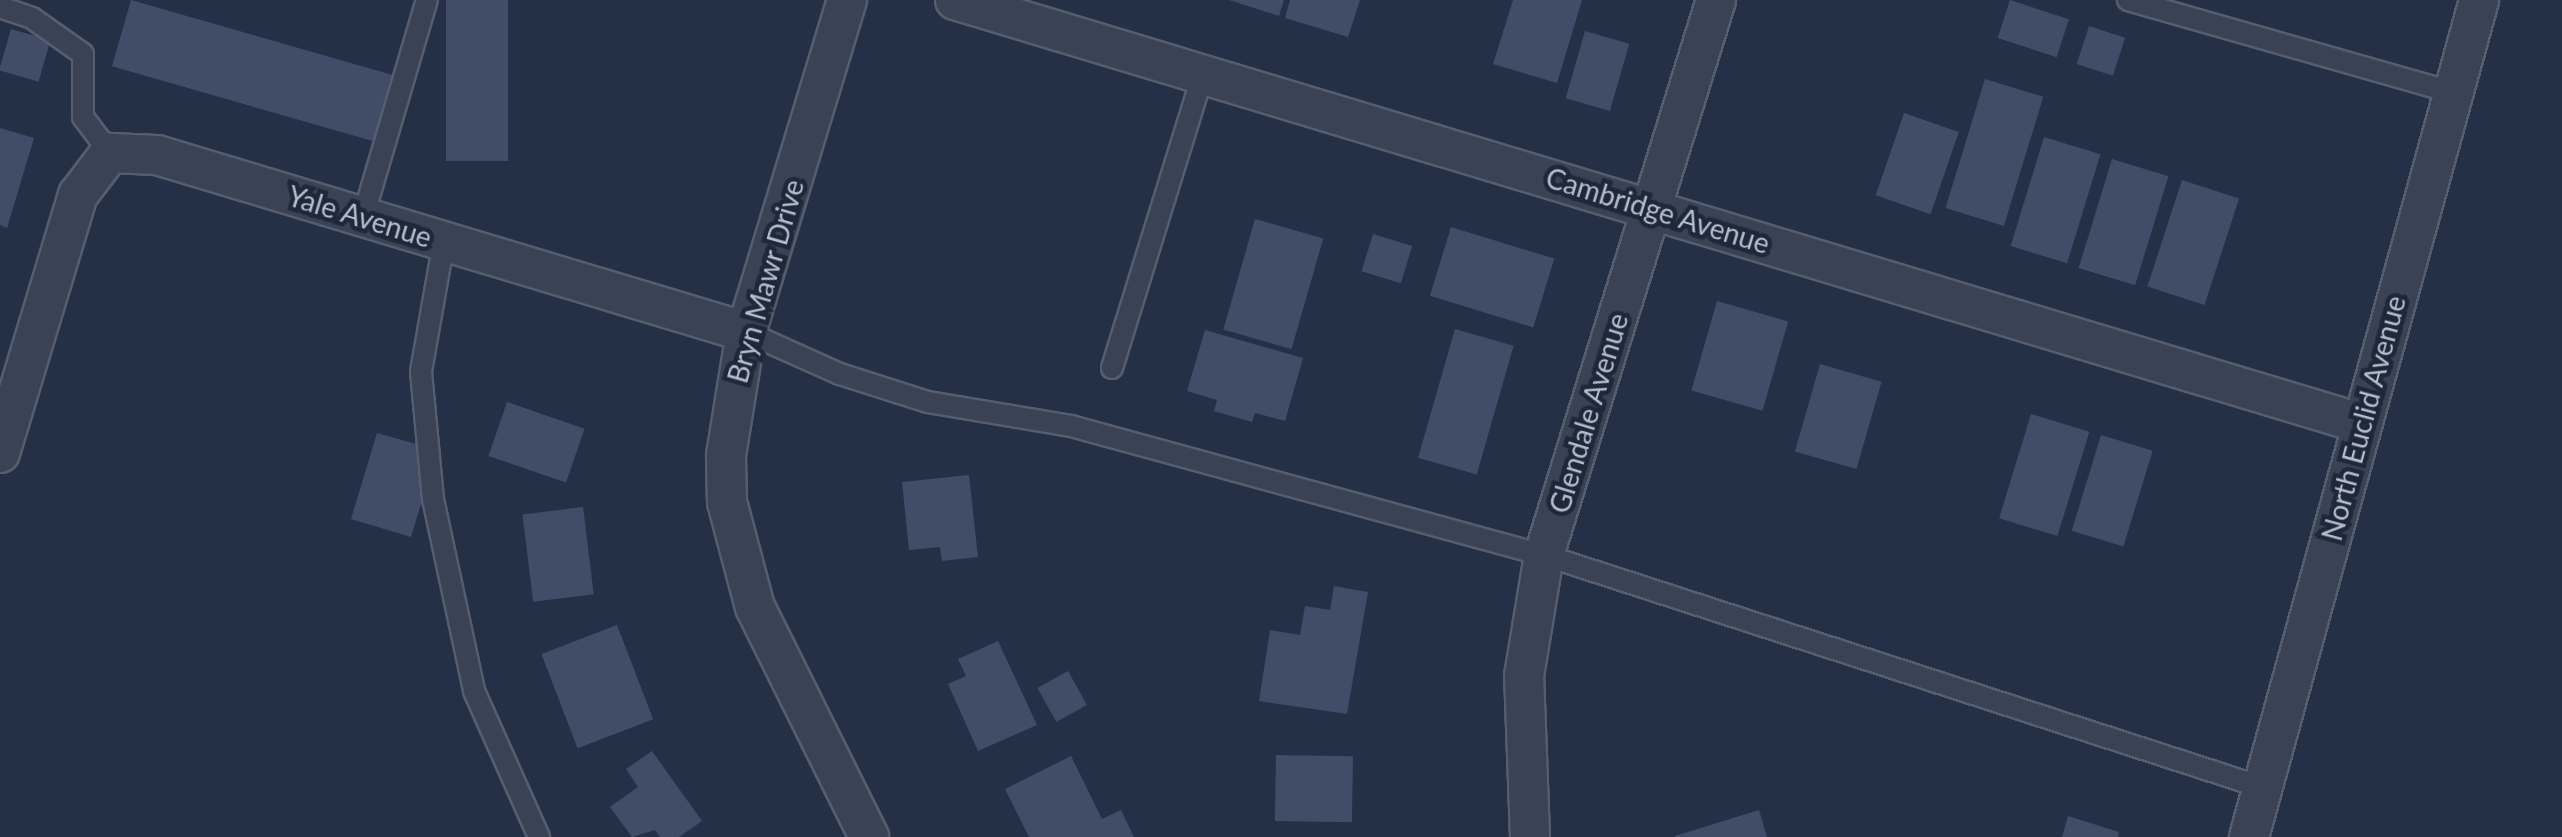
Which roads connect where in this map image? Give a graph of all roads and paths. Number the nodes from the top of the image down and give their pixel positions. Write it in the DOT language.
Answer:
graph roads {
  1 [pos="426,0"];
  2 [pos="847,0"];
  3 [pos="955,0"];
  4 [pos="1716,0"];
  5 [pos="2128,0"];
  6 [pos="2478,0"];
  7 [pos="0,8"];
  8 [pos="1203,74"];
  9 [pos="2454,92"];
  10 [pos="110,153"];
  11 [pos="1652,208"];
  12 [pos="363,217"];
  13 [pos="444,241"];
  14 [pos="746,332"];
  15 [pos="16,342"];
  16 [pos="1112,368"];
  17 [pos="2360,423"];
  18 [pos="0,453"];
  19 [pos="1544,555"];
  20 [pos="2264,788"];
  21 [pos="539,837"];
  22 [pos="870,837"];
  23 [pos="1530,837"];
  24 [pos="2249,837"];
  1 -- 12 [label="lane"];
  2 -- 14 [label="street, Bryn Mawr Drive"];
  3 -- 8 [label="street, Cambridge Avenue"];
  4 -- 11 [label="street, Glendale Avenue"];
  5 -- 9 [label="lane"];
  6 -- 9 [label="street, North Euclid Avenue"];
  7 -- 10 [label="lane"];
  8 -- 11 [label="street, Cambridge Avenue"];
  8 -- 16 [label="lane"];
  9 -- 17 [label="street, North Euclid Avenue"];
  10 -- 12 [label="street, Yale Avenue"];
  10 -- 15 [label="street"];
  11 -- 17 [label="street, Cambridge Avenue"];
  11 -- 19 [label="street, Glendale Avenue"];
  12 -- 13 [label="street, Yale Avenue"];
  13 -- 14 [label="street, Yale Avenue"];
  13 -- 21 [label="lane"];
  14 -- 19 [label="lane"];
  14 -- 22 [label="street, Bryn Mawr Drive"];
  15 -- 18 [label="street"];
  17 -- 20 [label="street, North Euclid Avenue"];
  19 -- 20 [label="lane"];
  19 -- 23 [label="street, Glendale Avenue"];
  20 -- 24 [label="street, North Euclid Avenue"];
}
